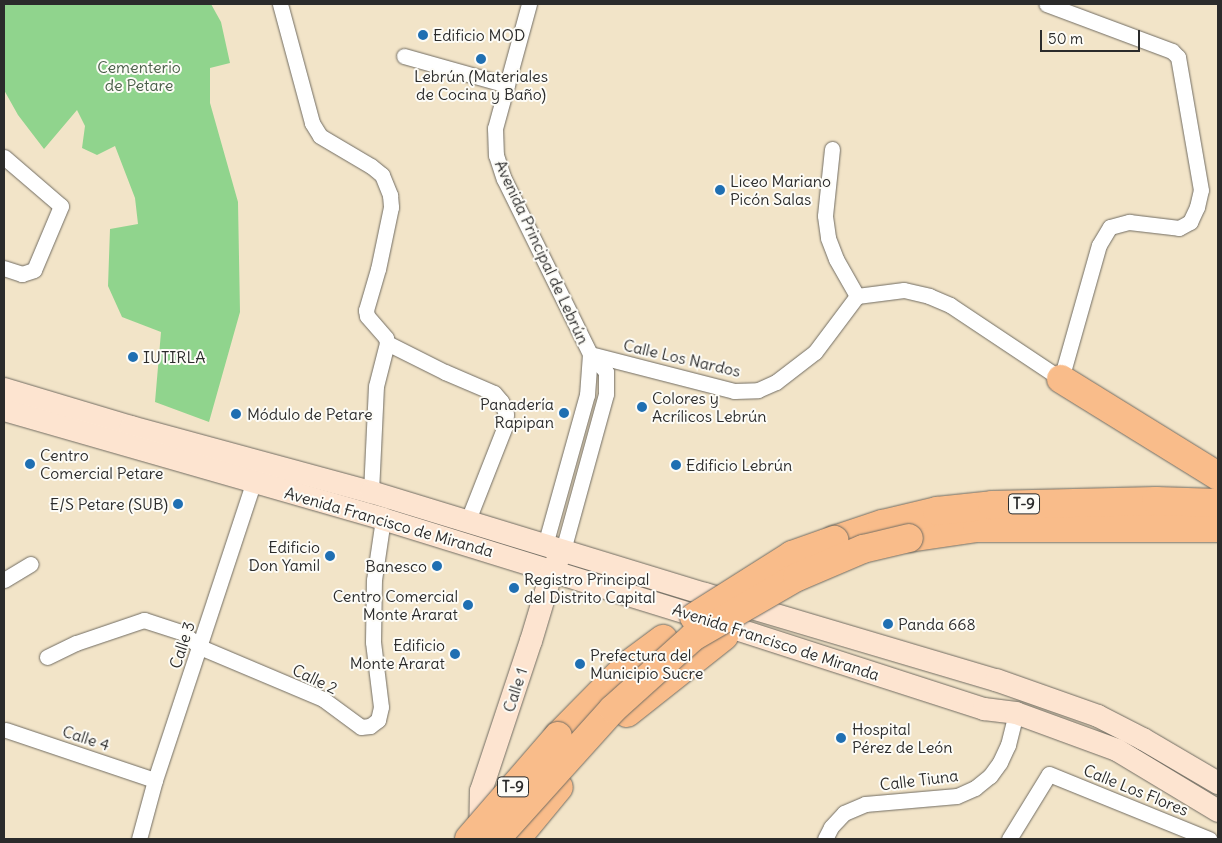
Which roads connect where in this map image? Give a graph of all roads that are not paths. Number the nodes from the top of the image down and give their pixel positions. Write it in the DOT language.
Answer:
graph roads {
  1 [pos="280,4"];
  2 [pos="530,4"];
  3 [pos="1046,4"];
  4 [pos="404,56"];
  5 [pos="507,85"];
  6 [pos="832,148"];
  7 [pos="4,157"];
  8 [pos="9,269"];
  9 [pos="857,296"];
  10 [pos="387,343"];
  11 [pos="590,354"];
  12 [pos="1061,379"];
  13 [pos="4,389"];
  14 [pos="4,410"];
  15 [pos="257,473"];
  16 [pos="1218,476"];
  17 [pos="371,492"];
  18 [pos="1218,503"];
  19 [pos="383,519"];
  20 [pos="468,520"];
  21 [pos="1218,528"];
  22 [pos="913,545"];
  23 [pos="554,547"];
  24 [pos="31,564"];
  25 [pos="552,570"];
  26 [pos="4,580"];
  27 [pos="200,647"];
  28 [pos="47,657"];
  29 [pos="1016,713"];
  30 [pos="6,730"];
  31 [pos="155,780"];
  32 [pos="1218,783"];
  33 [pos="1218,811"];
  34 [pos="139,839"];
  35 [pos="469,839"];
  36 [pos="480,839"];
  37 [pos="496,839"];
  38 [pos="516,839"];
  39 [pos="825,839"];
  40 [pos="1009,839"];
  41 [pos="1209,839"];
  1 -- 10 [label="street"];
  2 -- 5 [label="street, Avenida Principal de Lebrún"];
  3 -- 12 [label="street"];
  4 -- 5 [label="street"];
  5 -- 11 [label="street, Avenida Principal de Lebrún"];
  6 -- 9 [label="street"];
  7 -- 8 [label="street"];
  9 -- 11 [label="street, Calle Los Nardos"];
  9 -- 12 [label="street"];
  10 -- 17 [label="street"];
  10 -- 20 [label="street"];
  11 -- 23 [label="street, Avenida Principal de Lebrún"];
  12 -- 16 [label="highway"];
  13 -- 15 [label="main road, Avenida Francisco de Miranda"];
  14 -- 15 [label="main road, Avenida Francisco de Miranda"];
  15 -- 17 [label="main road, Avenida Francisco de Miranda"];
  15 -- 19 [label="main road, Avenida Francisco de Miranda"];
  15 -- 27 [label="street, Calle 3"];
  17 -- 20 [label="main road, Avenida Francisco de Miranda"];
  18 -- 35 [label="highway, T-9, bridge"];
  19 -- 25 [label="main road, Avenida Francisco de Miranda"];
  19 -- 27 [label="street, Calle 2"];
  20 -- 23 [label="main road, Avenida Francisco de Miranda"];
  21 -- 22 [label="highway, T-9"];
  22 -- 37 [label="highway, T-9, bridge"];
  22 -- 38 [label="highway, T-9"];
  23 -- 25 [label="main road"];
  23 -- 32 [label="main road, Avenida Francisco de Miranda"];
  24 -- 26 [label="street"];
  25 -- 29 [label="main road, Avenida Francisco de Miranda"];
  25 -- 36 [label="main road, Calle 1"];
  27 -- 28 [label="street, Calle 2"];
  27 -- 31 [label="street, Calle 3"];
  29 -- 33 [label="main road, Avenida Francisco de Miranda"];
  29 -- 39 [label="street, Calle Tiuna"];
  30 -- 31 [label="street, Calle 4"];
  31 -- 34 [label="street, Calle 3"];
  40 -- 41 [label="street, Calle Los Flores"];
}
